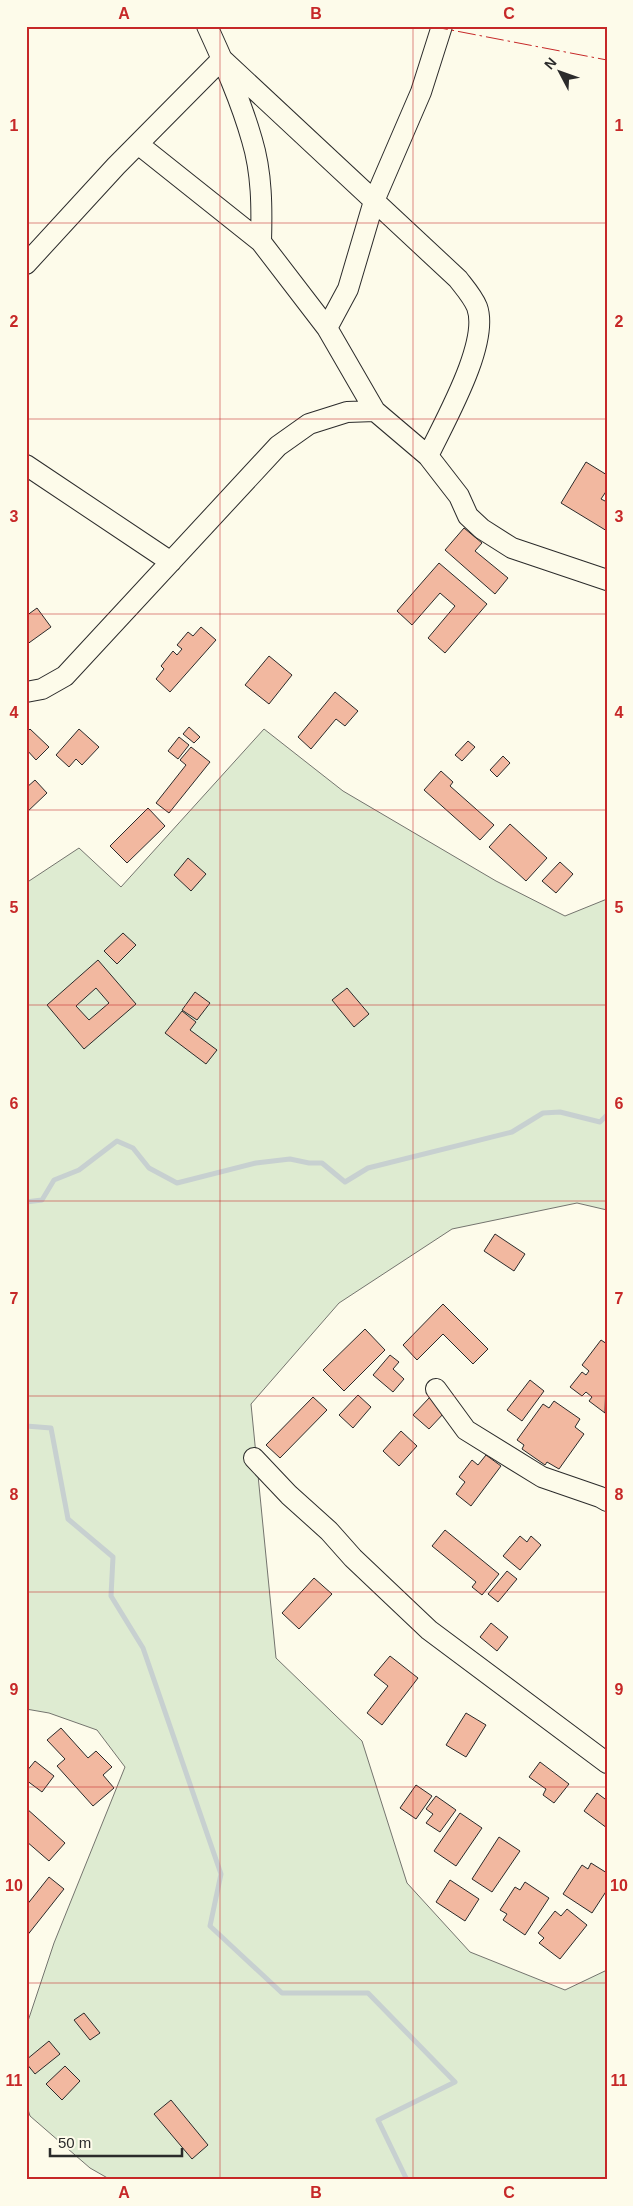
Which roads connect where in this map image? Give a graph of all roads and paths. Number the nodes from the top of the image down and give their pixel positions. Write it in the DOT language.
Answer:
graph roads {
  1 [pos="207,26"];
  2 [pos="442,26"];
  3 [pos="222,59"];
  4 [pos="138,144"];
  5 [pos="374,201"];
  6 [pos="261,242"];
  7 [pos="26,264"];
  8 [pos="327,328"];
  9 [pos="375,410"];
  10 [pos="428,456"];
  11 [pos="26,465"];
  12 [pos="171,562"];
  13 [pos="607,580"];
  14 [pos="26,692"];
  15 [pos="436,1389"];
  16 [pos="254,1458"];
  17 [pos="607,1501"];
  18 [pos="607,1763"];
  1 -- 3 [label="street"];
  2 -- 5 [label="street"];
  3 -- 4 [label="street"];
  3 -- 5 [label="street"];
  3 -- 6 [label="street"];
  4 -- 6 [label="street"];
  4 -- 7 [label="street"];
  5 -- 8 [label="street"];
  5 -- 10 [label="street"];
  6 -- 8 [label="street"];
  8 -- 9 [label="street"];
  9 -- 10 [label="street"];
  9 -- 12 [label="street"];
  10 -- 13 [label="street"];
  11 -- 12 [label="street"];
  12 -- 14 [label="street"];
  15 -- 17 [label="street"];
  16 -- 18 [label="street"];
}
